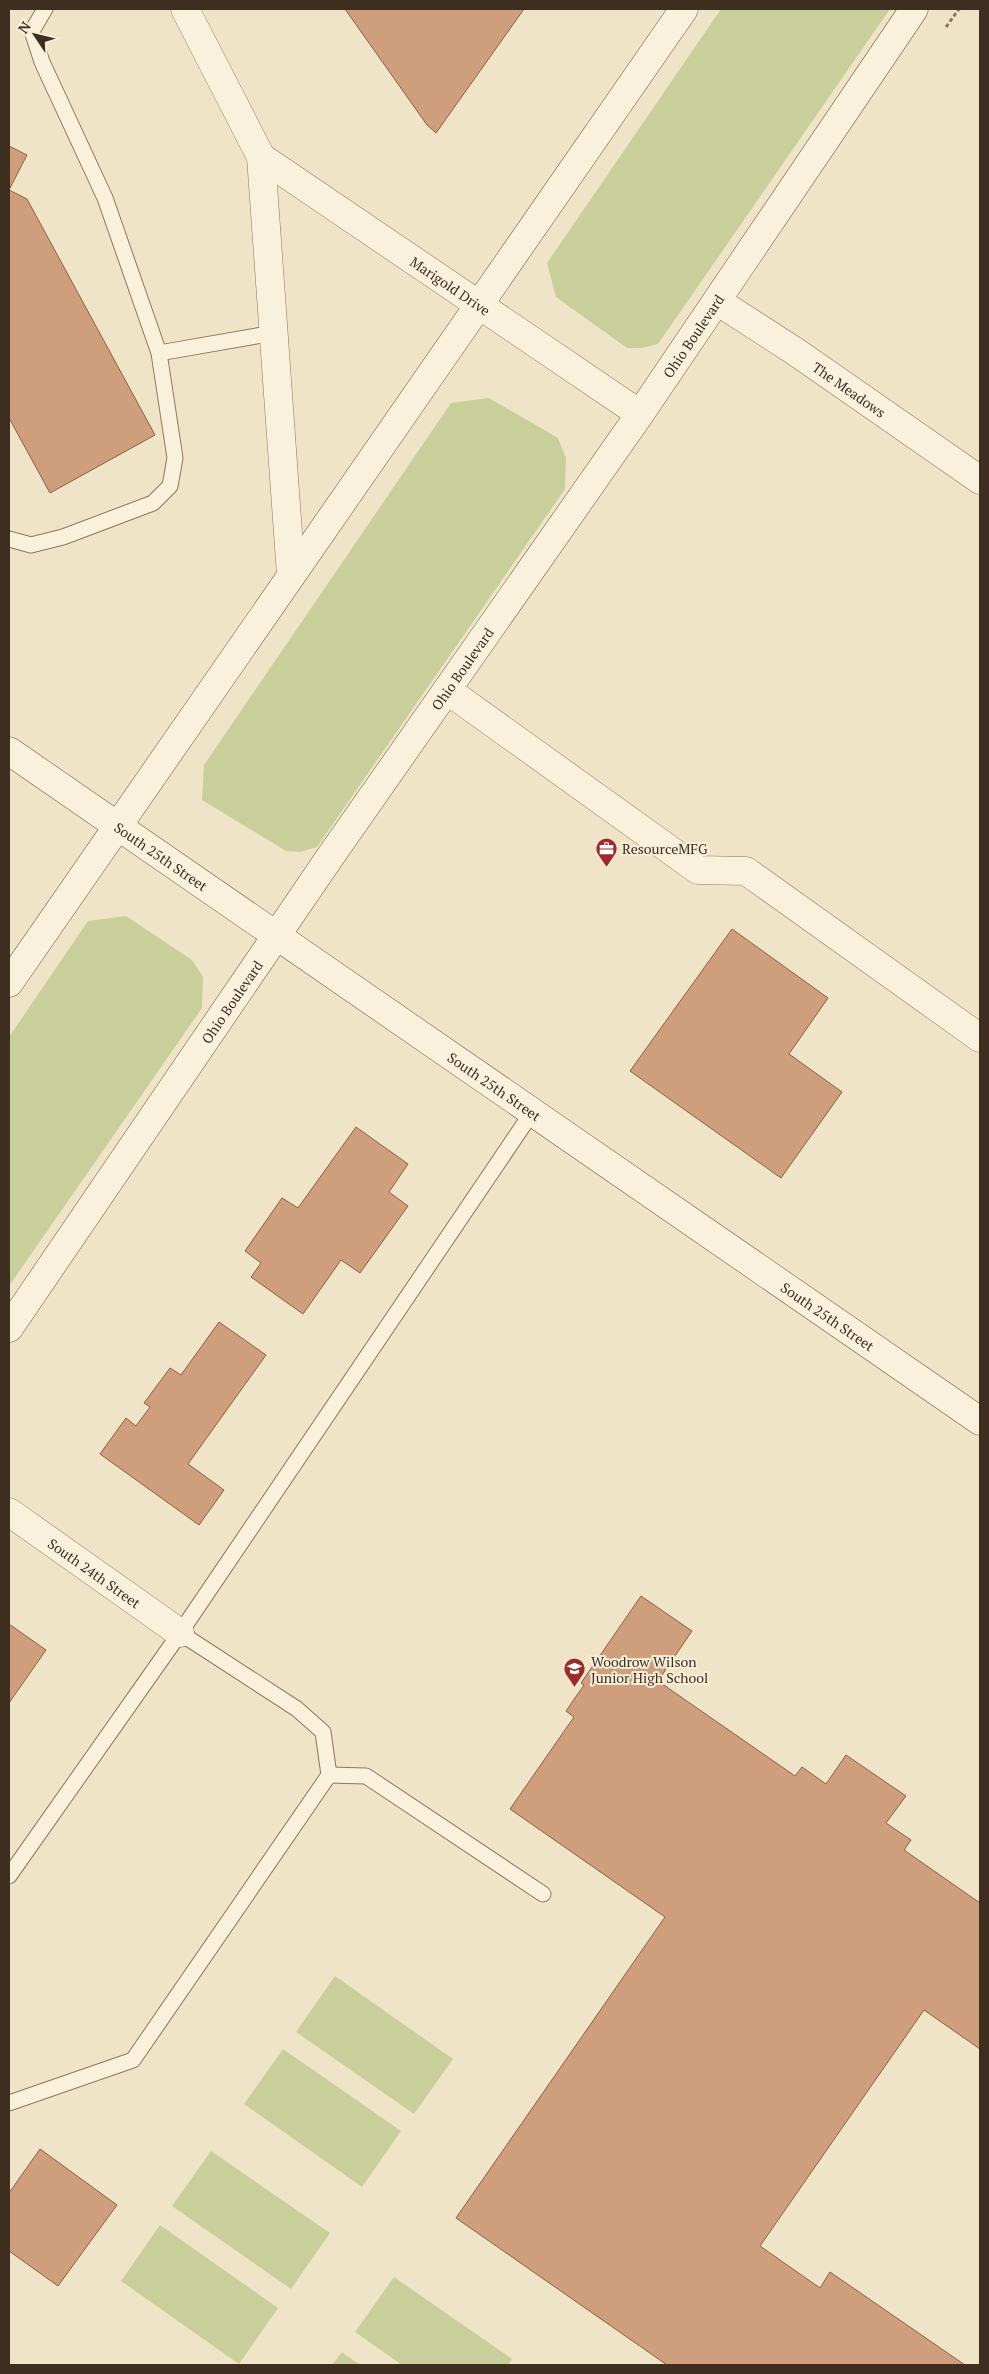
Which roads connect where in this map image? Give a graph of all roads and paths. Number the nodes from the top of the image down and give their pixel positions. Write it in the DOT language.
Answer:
graph roads {
  1 [pos="45,9"];
  2 [pos="184,9"];
  3 [pos="684,9"];
  4 [pos="914,9"];
  5 [pos="261,157"];
  6 [pos="717,301"];
  7 [pos="479,306"];
  8 [pos="274,333"];
  9 [pos="159,353"];
  10 [pos="640,414"];
  11 [pos="980,480"];
  12 [pos="9,539"];
  13 [pos="291,575"];
  14 [pos="447,690"];
  15 [pos="9,751"];
  16 [pos="118,826"];
  17 [pos="277,934"];
  18 [pos="9,983"];
  19 [pos="980,1038"];
  20 [pos="533,1111"];
  21 [pos="9,1328"];
  22 [pos="980,1421"];
  23 [pos="9,1512"];
  24 [pos="180,1633"];
  25 [pos="329,1775"];
  26 [pos="9,1876"];
  27 [pos="543,1894"];
  28 [pos="9,2103"];
  1 -- 9 [label="lane"];
  2 -- 5 [label="street, Marigold Drive"];
  3 -- 7 [label="street"];
  4 -- 6 [label="street, Ohio Boulevard"];
  5 -- 7 [label="street, Marigold Drive"];
  5 -- 8 [label="street, Marigold Drive"];
  6 -- 10 [label="street, Ohio Boulevard"];
  6 -- 11 [label="street, The Meadows"];
  7 -- 10 [label="street, Marigold Drive"];
  7 -- 13 [label="street"];
  8 -- 9 [label="lane"];
  8 -- 13 [label="street, Marigold Drive"];
  9 -- 12 [label="lane"];
  10 -- 14 [label="street, Ohio Boulevard"];
  13 -- 16 [label="street"];
  14 -- 17 [label="street, Ohio Boulevard"];
  14 -- 19 [label="street"];
  15 -- 16 [label="street, South 25th Street"];
  16 -- 17 [label="street, South 25th Street"];
  16 -- 18 [label="street"];
  17 -- 20 [label="street, South 25th Street"];
  17 -- 21 [label="street, Ohio Boulevard"];
  20 -- 22 [label="street, South 25th Street"];
  20 -- 24 [label="lane"];
  23 -- 24 [label="street, South 24th Street"];
  24 -- 25 [label="lane"];
  24 -- 26 [label="lane"];
  25 -- 27 [label="lane"];
  25 -- 28 [label="lane"];
}
